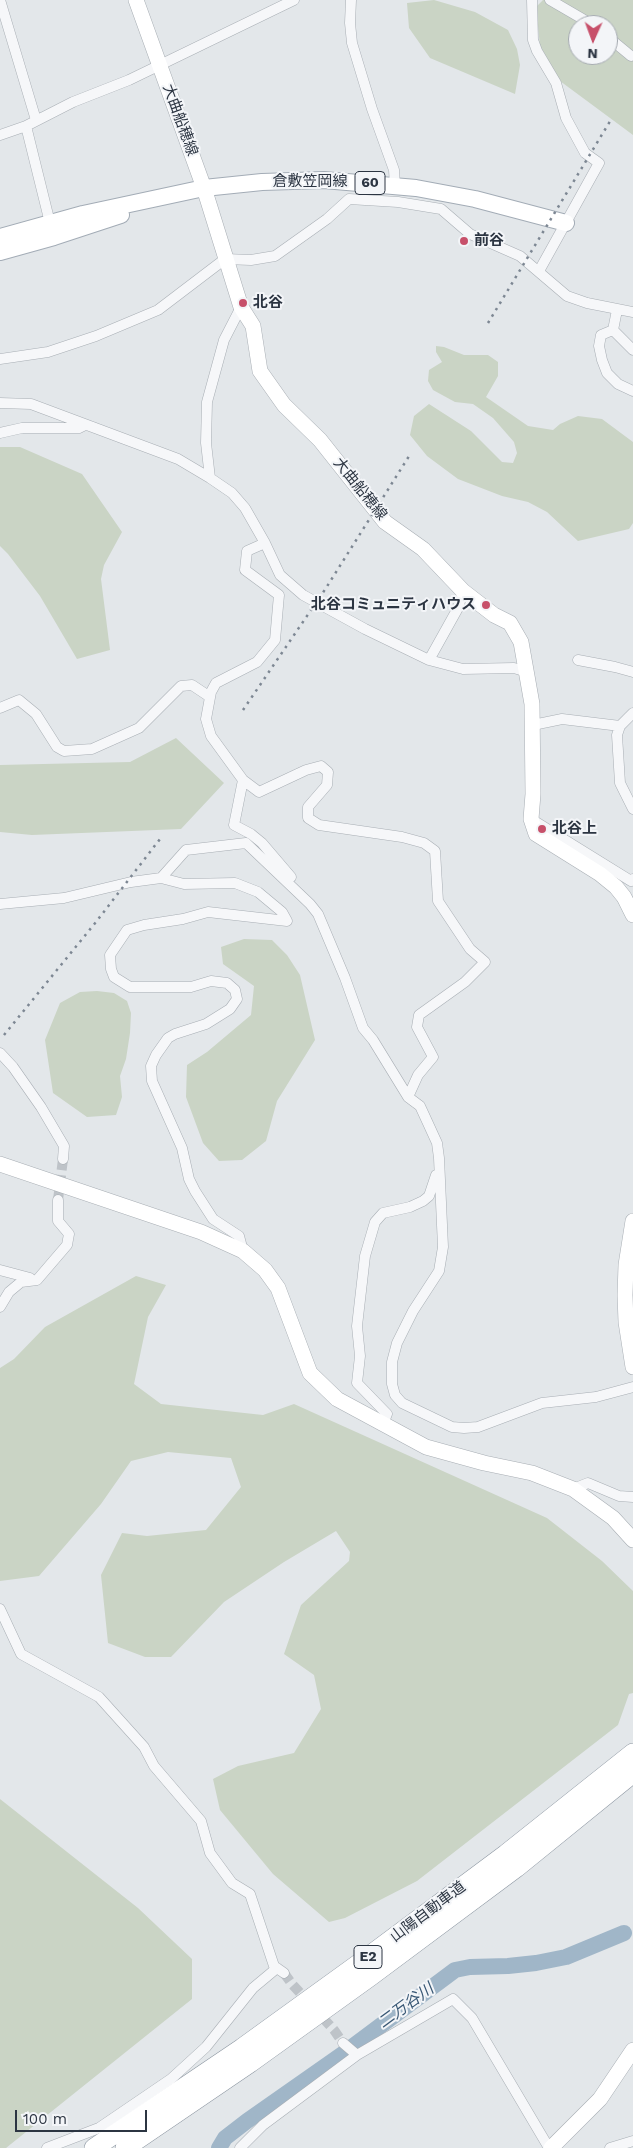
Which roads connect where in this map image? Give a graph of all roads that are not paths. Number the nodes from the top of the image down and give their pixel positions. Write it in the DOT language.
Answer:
graph roads {
  1 [pos="0,0"];
  2 [pos="136,0"];
  3 [pos="294,0"];
  4 [pos="351,0"];
  5 [pos="532,0"];
  6 [pos="550,0"];
  7 [pos="576,15"];
  8 [pos="618,45"];
  9 [pos="631,56"];
  10 [pos="160,64"];
  11 [pos="36,120"];
  12 [pos="26,126"];
  13 [pos="0,136"];
  14 [pos="395,186"];
  15 [pos="204,188"];
  16 [pos="566,224"];
  17 [pos="52,230"];
  18 [pos="0,237"];
  19 [pos="0,252"];
  20 [pos="226,259"];
  21 [pos="539,271"];
  22 [pos="240,306"];
  23 [pos="617,310"];
  24 [pos="633,312"];
  25 [pos="613,330"];
  26 [pos="633,350"];
  27 [pos="0,359"];
  28 [pos="633,391"];
  29 [pos="0,403"];
  30 [pos="86,425"];
  31 [pos="0,433"];
  32 [pos="210,478"];
  33 [pos="265,543"];
  34 [pos="463,591"];
  35 [pos="428,660"];
  36 [pos="578,660"];
  37 [pos="527,672"];
  38 [pos="633,672"];
  39 [pos="210,697"];
  40 [pos="0,708"];
  41 [pos="633,713"];
  42 [pos="533,725"];
  43 [pos="620,726"];
  44 [pos="243,780"];
  45 [pos="633,808"];
  46 [pos="531,818"];
  47 [pos="162,878"];
  48 [pos="633,879"];
  49 [pos="297,891"];
  50 [pos="0,904"];
  51 [pos="633,916"];
  52 [pos="0,1052"];
  53 [pos="408,1097"];
  54 [pos="438,1158"];
  55 [pos="62,1159"];
  56 [pos="0,1164"];
  57 [pos="58,1200"];
  58 [pos="633,1221"];
  59 [pos="243,1251"];
  60 [pos="0,1270"];
  61 [pos="37,1280"];
  62 [pos="0,1307"];
  63 [pos="633,1367"];
  64 [pos="633,1387"];
  65 [pos="383,1424"];
  66 [pos="573,1489"];
  67 [pos="633,1497"];
  68 [pos="633,1540"];
  69 [pos="0,1609"];
  70 [pos="633,1753"];
  71 [pos="633,1773"];
  72 [pos="343,2043"];
  73 [pos="633,2050"];
  74 [pos="356,2054"];
  75 [pos="633,2140"];
  76 [pos="48,2148"];
  77 [pos="94,2148"];
  78 [pos="125,2148"];
  79 [pos="240,2148"];
  80 [pos="550,2148"];
  81 [pos="610,2148"];
  1 -- 11 [label="street"];
  2 -- 10 [label="main road, 大曲船穂線"];
  3 -- 10 [label="street"];
  4 -- 14 [label="street"];
  5 -- 16 [label="street"];
  6 -- 7 [label="street"];
  8 -- 9 [label="street"];
  10 -- 11 [label="street"];
  10 -- 15 [label="main road, 大曲船穂線"];
  11 -- 12 [label="street"];
  12 -- 13 [label="street"];
  12 -- 17 [label="street"];
  14 -- 15 [label="main road, 倉敷笠岡線 / 60"];
  14 -- 16 [label="main road, 倉敷笠岡線 / 60"];
  15 -- 17 [label="main road, 倉敷笠岡線 / 60"];
  15 -- 20 [label="main road, 大曲船穂線"];
  16 -- 21 [label="street"];
  17 -- 18 [label="main road, 倉敷笠岡線 / 60"];
  17 -- 19 [label="main road, 倉敷笠岡線 / 60"];
  20 -- 21 [label="street"];
  20 -- 22 [label="main road, 大曲船穂線"];
  20 -- 27 [label="street"];
  21 -- 23 [label="street"];
  22 -- 32 [label="street"];
  22 -- 34 [label="main road, 大曲船穂線"];
  23 -- 24 [label="street"];
  23 -- 25 [label="street"];
  25 -- 26 [label="street"];
  25 -- 28 [label="street"];
  29 -- 30 [label="street"];
  30 -- 31 [label="street"];
  30 -- 32 [label="street"];
  32 -- 33 [label="street"];
  33 -- 35 [label="street"];
  33 -- 39 [label="street"];
  34 -- 35 [label="street"];
  34 -- 37 [label="main road, 大曲船穂線"];
  35 -- 37 [label="street"];
  36 -- 38 [label="street"];
  37 -- 42 [label="main road, 大曲船穂線"];
  39 -- 40 [label="street"];
  39 -- 44 [label="street"];
  41 -- 43 [label="street"];
  42 -- 43 [label="street"];
  42 -- 46 [label="main road, 大曲船穂線"];
  43 -- 45 [label="street"];
  44 -- 49 [label="street"];
  44 -- 53 [label="street"];
  46 -- 48 [label="street"];
  46 -- 51 [label="main road"];
  47 -- 49 [label="street"];
  47 -- 50 [label="street"];
  47 -- 59 [label="street"];
  49 -- 53 [label="street"];
  52 -- 55 [label="street"];
  53 -- 54 [label="street"];
  54 -- 64 [label="street"];
  54 -- 65 [label="street"];
  56 -- 59 [label="main road"];
  57 -- 61 [label="street"];
  58 -- 63 [label="main road"];
  59 -- 65 [label="main road"];
  60 -- 61 [label="street"];
  61 -- 62 [label="street"];
  65 -- 66 [label="main road"];
  66 -- 67 [label="street"];
  66 -- 68 [label="main road"];
  69 -- 76 [label="street"];
  70 -- 77 [label="highway, 山陽自動車道 / E2"];
  71 -- 78 [label="highway, 山陽自動車道 / E2"];
  72 -- 74 [label="street"];
  73 -- 80 [label="main road"];
  74 -- 79 [label="street"];
  74 -- 80 [label="street"];
  75 -- 81 [label="street"];
}
